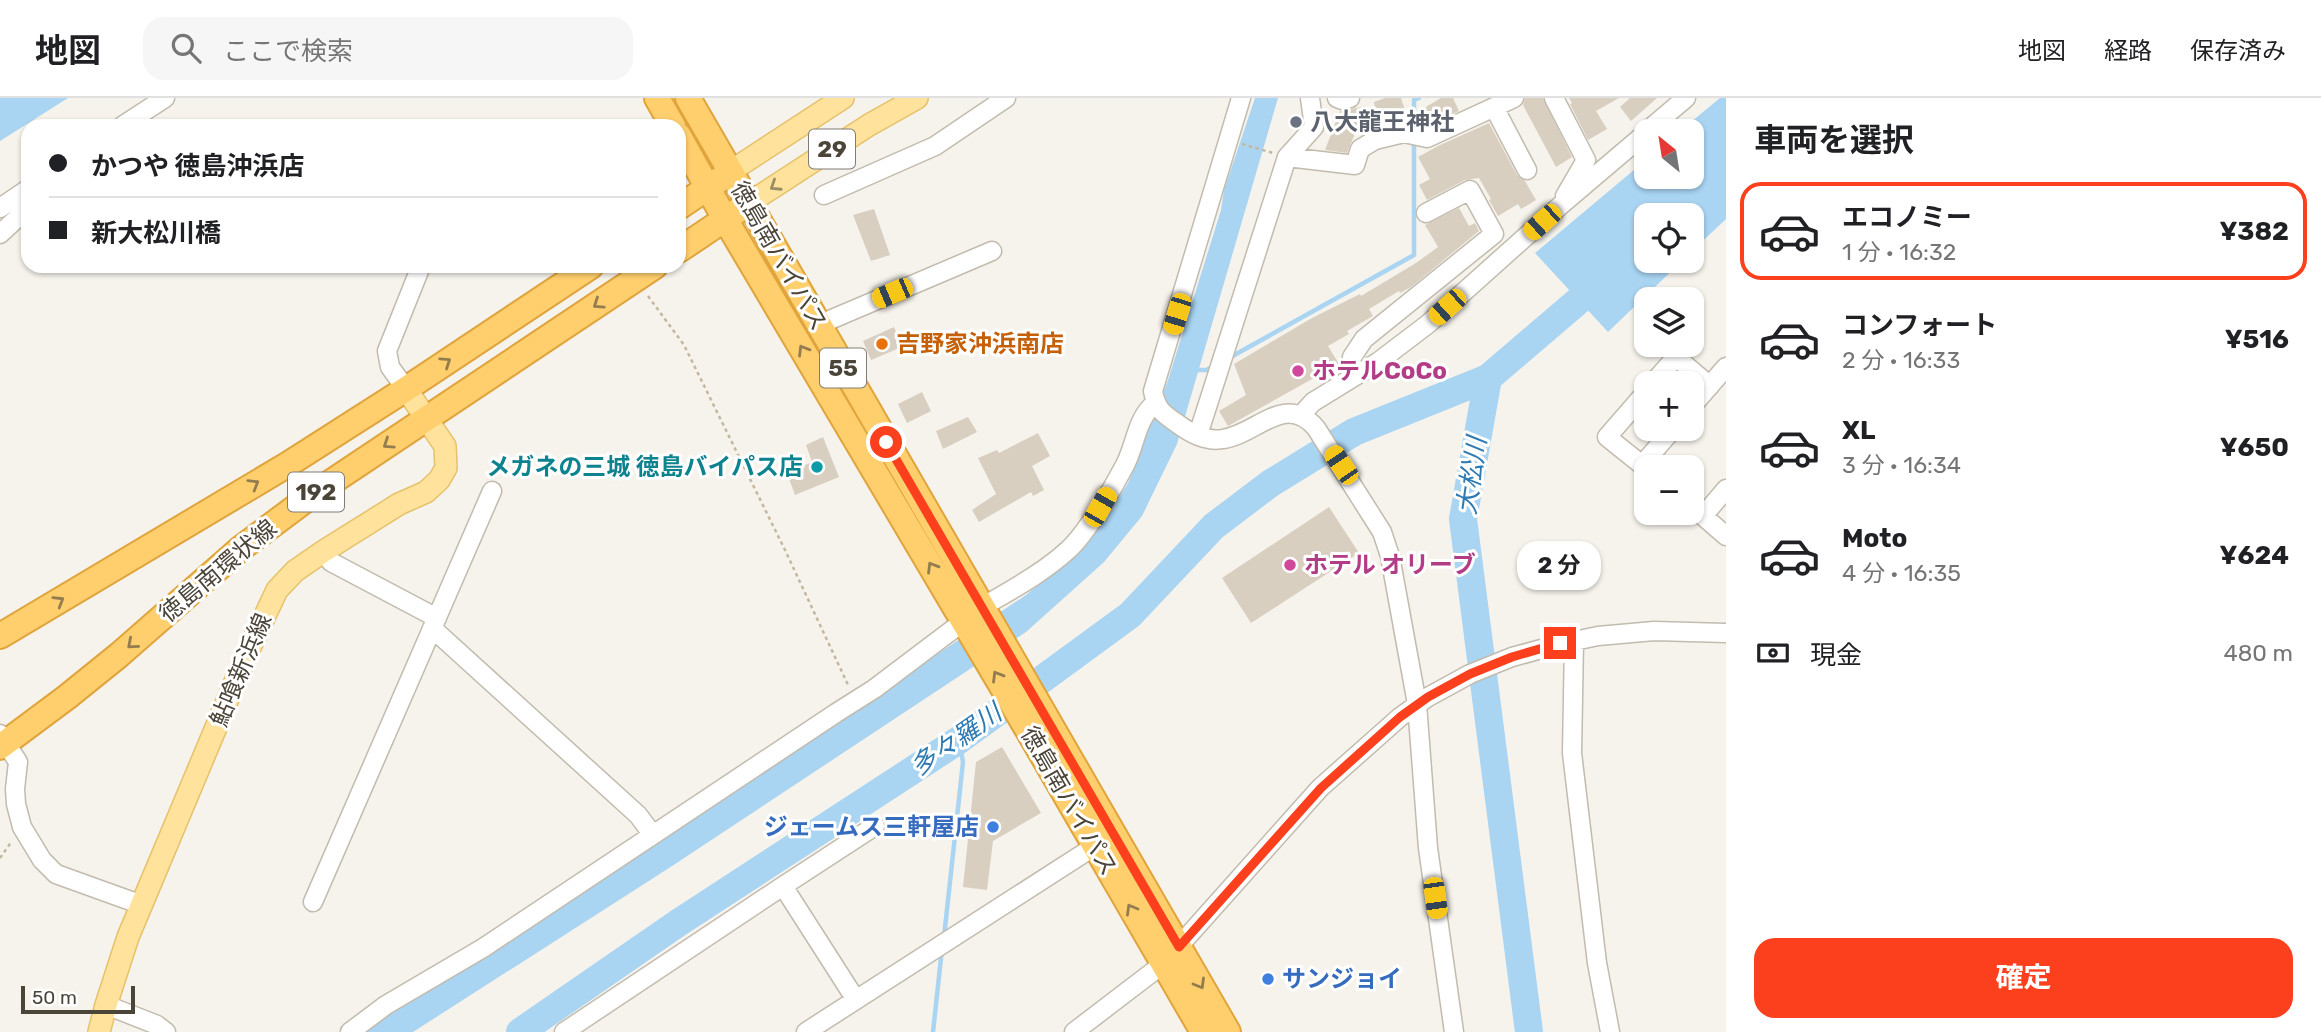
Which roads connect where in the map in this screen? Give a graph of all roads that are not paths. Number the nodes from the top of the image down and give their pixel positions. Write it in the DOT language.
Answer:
graph roads {
  1 [pos="165,98"];
  2 [pos="688,98"];
  3 [pos="844,98"];
  4 [pos="917,98"];
  5 [pos="1006,98"];
  6 [pos="1241,98"];
  7 [pos="1310,98"];
  8 [pos="1337,98"];
  9 [pos="1350,98"];
  10 [pos="1514,98"];
  11 [pos="1554,98"];
  12 [pos="1686,98"];
  13 [pos="1495,108"];
  14 [pos="133,119"];
  15 [pos="1662,119"];
  16 [pos="1634,143"];
  17 [pos="686,152"];
  18 [pos="1282,155"];
  19 [pos="1527,170"];
  20 [pos="731,172"];
  21 [pos="708,188"];
  22 [pos="21,194"];
  23 [pos="824,195"];
  24 [pos="686,202"];
  25 [pos="749,203"];
  26 [pos="1561,205"];
  27 [pos="0,208"];
  28 [pos="1426,212"];
  29 [pos="21,214"];
  30 [pos="725,219"];
  31 [pos="0,234"];
  32 [pos="686,245"];
  33 [pos="992,251"];
  34 [pos="418,273"];
  35 [pos="580,273"];
  36 [pos="644,273"];
  37 [pos="818,324"];
  38 [pos="1726,367"];
  39 [pos="1664,371"];
  40 [pos="1692,371"];
  41 [pos="1350,379"];
  42 [pos="1704,381"];
  43 [pos="1710,386"];
  44 [pos="406,389"];
  45 [pos="1704,393"];
  46 [pos="1634,406"];
  47 [pos="1157,407"];
  48 [pos="1301,415"];
  49 [pos="427,418"];
  50 [pos="1193,433"];
  51 [pos="1664,441"];
  52 [pos="1653,455"];
  53 [pos="1634,459"];
  54 [pos="1726,489"];
  55 [pos="492,491"];
  56 [pos="1704,507"];
  57 [pos="1704,517"];
  58 [pos="1726,536"];
  59 [pos="324,551"];
  60 [pos="975,617"];
  61 [pos="435,623"];
  62 [pos="1726,632"];
  63 [pos="0,636"];
  64 [pos="1567,642"];
  65 [pos="1423,701"];
  66 [pos="1035,720"];
  67 [pos="2,741"];
  68 [pos="875,827"];
  69 [pos="653,835"];
  70 [pos="1095,846"];
  71 [pos="783,886"];
  72 [pos="313,902"];
  73 [pos="142,905"];
  74 [pos="1171,956"];
  75 [pos="856,1000"];
  76 [pos="106,1005"];
  77 [pos="99,1032"];
  78 [pos="166,1032"];
  79 [pos="350,1032"];
  80 [pos="564,1032"];
  81 [pos="806,1032"];
  82 [pos="1074,1032"];
  83 [pos="1203,1032"];
  84 [pos="1228,1032"];
  85 [pos="1454,1032"];
  86 [pos="1610,1032"];
  1 -- 14 [label="street"];
  2 -- 20 [label="highway, 徳島南バイパス / 55"];
  3 -- 20 [label="main road, 29"];
  4 -- 25 [label="main road, 29, one-way"];
  5 -- 23 [label="street"];
  6 -- 47 [label="street"];
  7 -- 18 [label="street"];
  8 -- 9 [label="street"];
  10 -- 13 [label="street"];
  11 -- 26 [label="street"];
  12 -- 15 [label="street"];
  13 -- 18 [label="street"];
  13 -- 19 [label="street"];
  16 -- 26 [label="street"];
  17 -- 21 [label="highway, 徳島南バイパス / 55"];
  18 -- 50 [label="street"];
  20 -- 21 [label="highway"];
  20 -- 25 [label="highway, 徳島南バイパス / 55"];
  21 -- 24 [label="highway"];
  21 -- 30 [label="highway, 徳島南バイパス / 55"];
  22 -- 27 [label="street"];
  25 -- 30 [label="highway"];
  25 -- 37 [label="highway, 徳島南バイパス / 55"];
  26 -- 41 [label="street"];
  28 -- 41 [label="street"];
  29 -- 31 [label="street"];
  30 -- 32 [label="highway"];
  60 -- 30 [label="highway, 徳島南バイパス / 55, one-way"];
  33 -- 37 [label="street"];
  34 -- 44 [label="street"];
  44 -- 35 [label="highway, 徳島南環状線 / 192, one-way"];
  36 -- 49 [label="highway, 徳島南環状線 / 192, one-way"];
  37 -- 60 [label="highway, 徳島南バイパス / 55"];
  38 -- 43 [label="street"];
  39 -- 40 [label="street"];
  41 -- 48 [label="street"];
  42 -- 43 [label="street"];
  43 -- 45 [label="street"];
  44 -- 49 [label="main road, 鮎喰新浜線"];
  63 -- 44 [label="highway, 徳島南環状線 / 192, one-way"];
  46 -- 53 [label="street"];
  47 -- 50 [label="street"];
  47 -- 60 [label="street"];
  48 -- 50 [label="street"];
  48 -- 65 [label="street"];
  49 -- 59 [label="main road, 鮎喰新浜線"];
  49 -- 67 [label="highway, 徳島南環状線 / 192, one-way"];
  51 -- 52 [label="street"];
  54 -- 56 [label="street"];
  55 -- 61 [label="street"];
  57 -- 58 [label="street"];
  59 -- 61 [label="street"];
  59 -- 73 [label="main road, 鮎喰新浜線"];
  60 -- 66 [label="highway, 徳島南バイパス / 55"];
  60 -- 69 [label="street"];
  61 -- 69 [label="street"];
  61 -- 72 [label="street"];
  62 -- 64 [label="street"];
  64 -- 65 [label="street"];
  64 -- 86 [label="street"];
  65 -- 74 [label="street"];
  65 -- 85 [label="street"];
  66 -- 70 [label="highway, 徳島南バイパス / 55"];
  66 -- 74 [label="highway, 徳島南バイパス / 55"];
  67 -- 73 [label="street"];
  68 -- 71 [label="street"];
  69 -- 79 [label="street"];
  74 -- 70 [label="highway, 徳島南バイパス / 55, one-way"];
  70 -- 75 [label="street"];
  71 -- 75 [label="street"];
  71 -- 80 [label="street"];
  73 -- 76 [label="main road, 鮎喰新浜線"];
  74 -- 82 [label="street"];
  74 -- 83 [label="highway, 徳島南バイパス / 55"];
  74 -- 84 [label="highway, 徳島南バイパス / 55, one-way"];
  75 -- 81 [label="street"];
  76 -- 77 [label="main road, 鮎喰新浜線"];
  76 -- 78 [label="street"];
}
